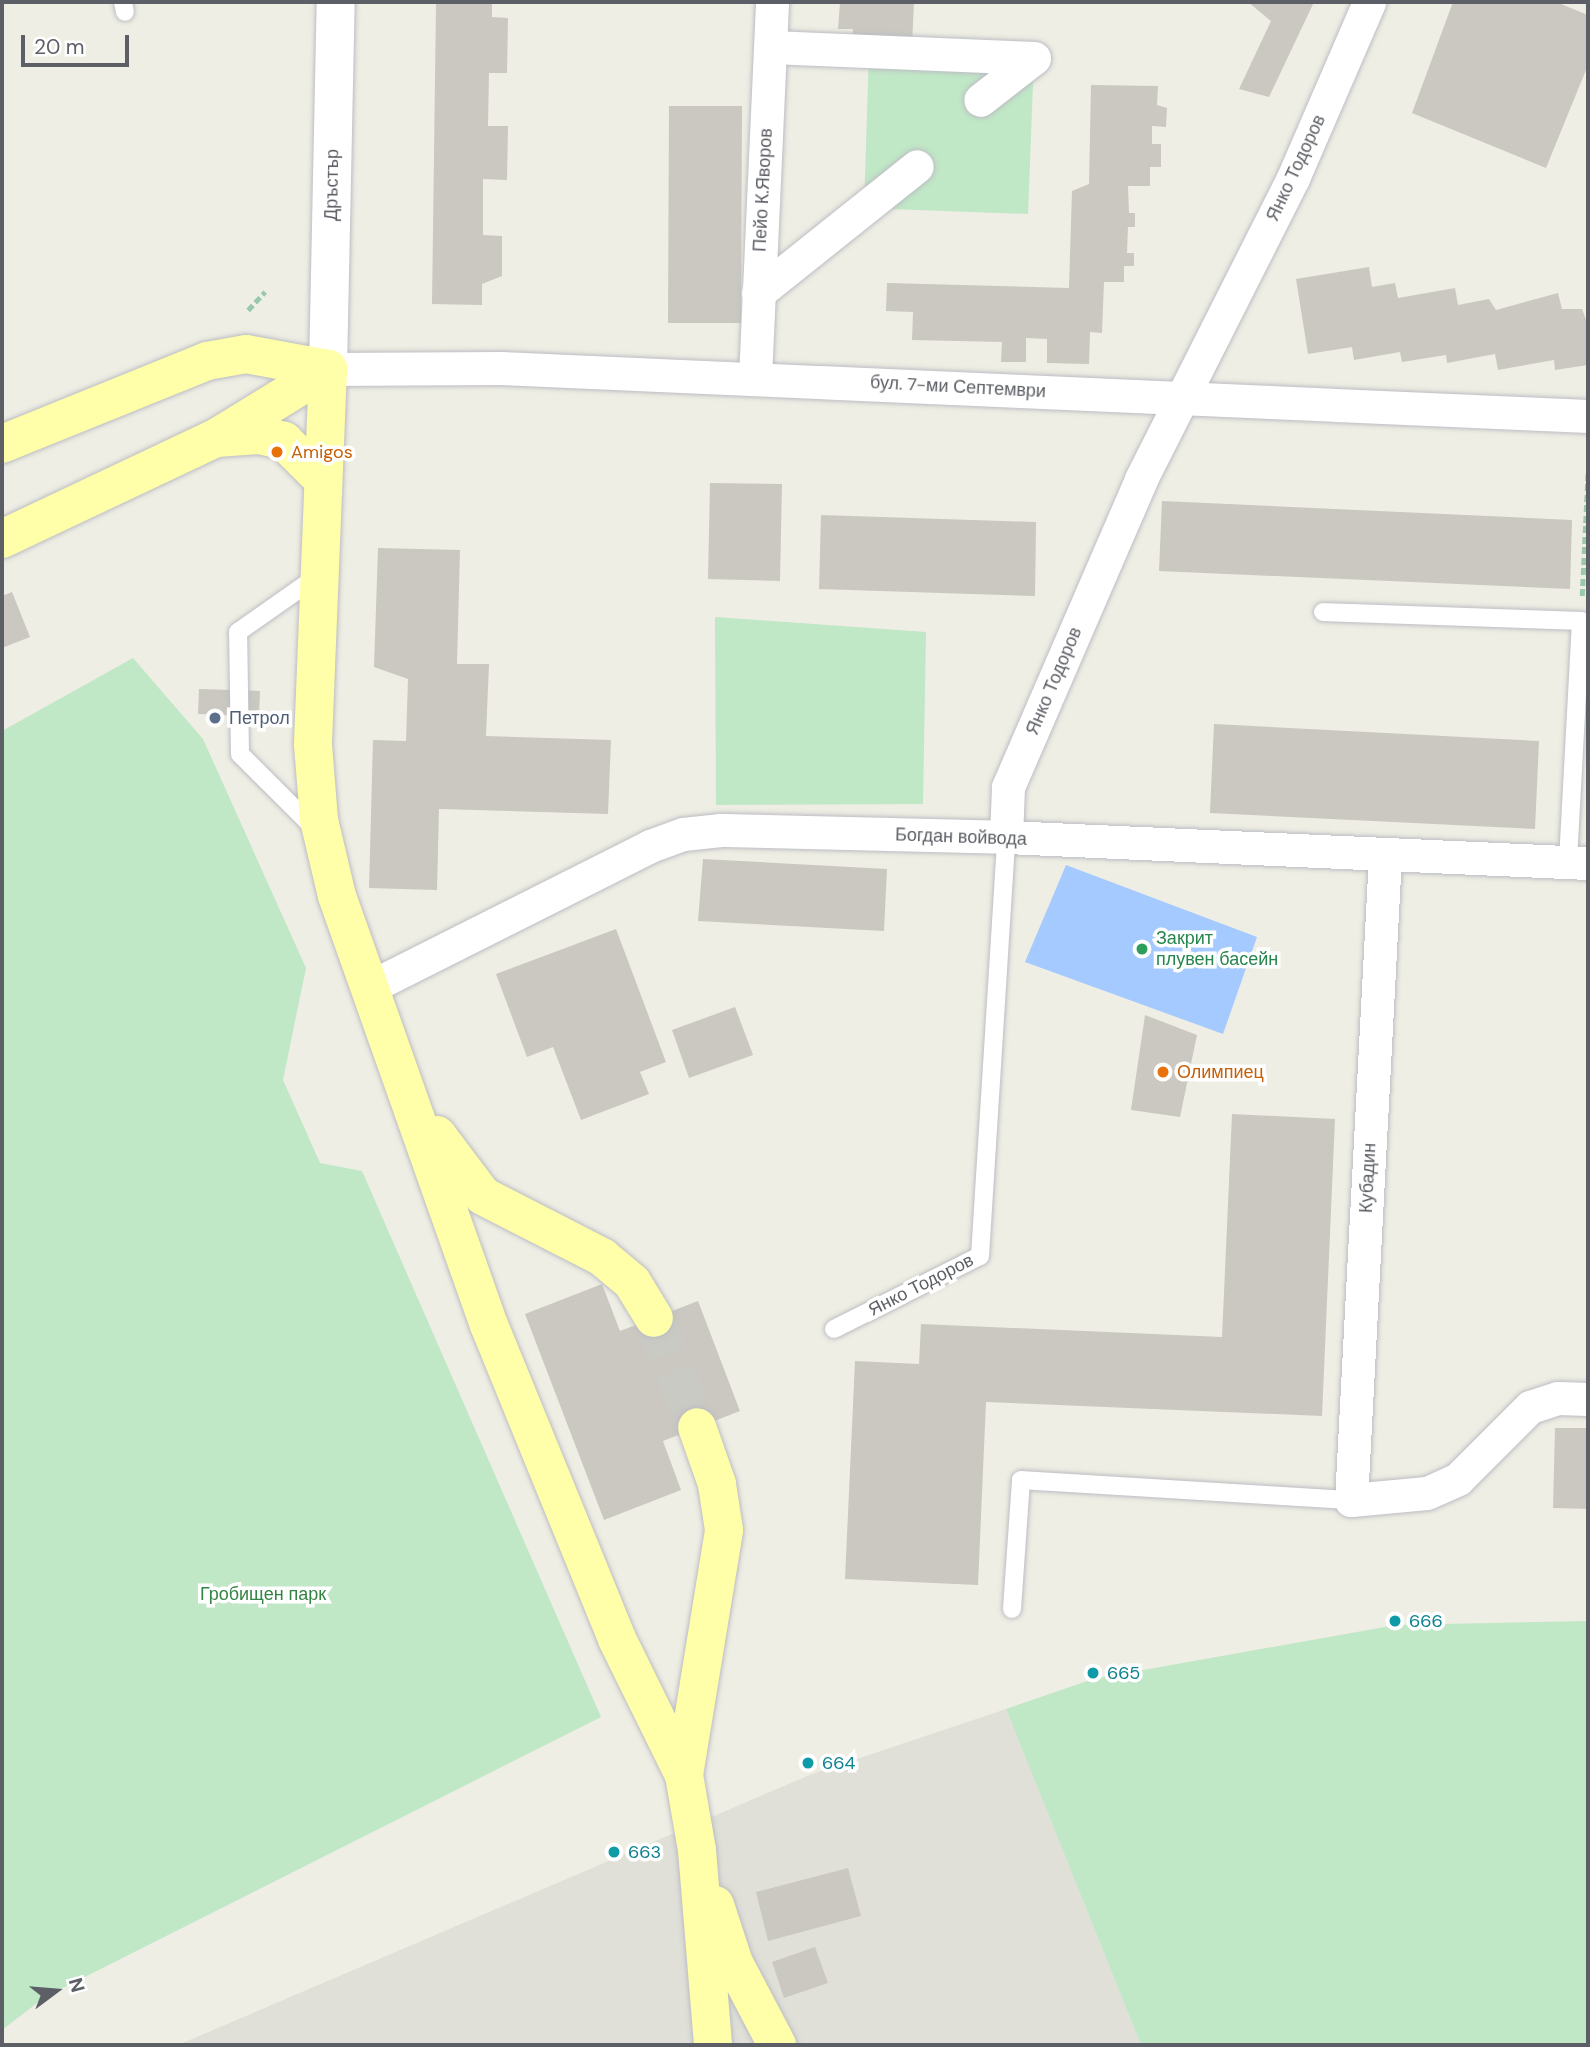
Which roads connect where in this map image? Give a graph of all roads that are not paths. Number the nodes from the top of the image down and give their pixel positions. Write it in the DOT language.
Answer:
graph roads {
  1 [pos="336,2"];
  2 [pos="772,2"];
  3 [pos="1369,2"];
  4 [pos="771,47"];
  5 [pos="980,100"];
  6 [pos="917,166"];
  7 [pos="758,293"];
  8 [pos="328,369"];
  9 [pos="755,378"];
  10 [pos="1181,397"];
  11 [pos="1588,416"];
  12 [pos="216,438"];
  13 [pos="2,444"];
  14 [pos="323,480"];
  15 [pos="2,539"];
  16 [pos="319,575"];
  17 [pos="1323,612"];
  18 [pos="323,836"];
  19 [pos="1006,837"];
  20 [pos="1385,856"];
  21 [pos="1578,863"];
  22 [pos="368,988"];
  23 [pos="401,1076"];
  24 [pos="654,1318"];
  25 [pos="834,1329"];
  26 [pos="1588,1399"];
  27 [pos="697,1427"];
  28 [pos="1350,1500"];
  29 [pos="1012,1609"];
  30 [pos="684,1775"];
  31 [pos="694,1833"];
  32 [pos="713,2045"];
  33 [pos="777,2045"];
  1 -- 8 [label="street, Дръстър"];
  2 -- 4 [label="street, Пейо К.Яворов"];
  3 -- 10 [label="street, Янко Тодоров"];
  4 -- 5 [label="street"];
  4 -- 7 [label="street, Пейо К.Яворов"];
  6 -- 7 [label="street"];
  7 -- 9 [label="street, Пейо К.Яворов"];
  8 -- 9 [label="street, бул. 7-ми Септември"];
  8 -- 12 [label="main road"];
  8 -- 13 [label="main road"];
  8 -- 14 [label="main road"];
  9 -- 10 [label="street, бул. 7-ми Септември"];
  10 -- 11 [label="street, бул. 7-ми Септември"];
  10 -- 19 [label="street, Янко Тодоров"];
  12 -- 14 [label="main road"];
  12 -- 15 [label="main road"];
  14 -- 16 [label="main road"];
  16 -- 18 [label="main road"];
  16 -- 18 [label="lane"];
  17 -- 21 [label="lane"];
  18 -- 22 [label="main road"];
  19 -- 20 [label="street, Богдан войвода"];
  19 -- 22 [label="street, Богдан войвода"];
  19 -- 25 [label="lane, Янко Тодоров"];
  20 -- 21 [label="street, Богдан войвода"];
  20 -- 28 [label="street, Кубадин"];
  22 -- 23 [label="main road"];
  23 -- 24 [label="main road"];
  23 -- 30 [label="main road"];
  26 -- 28 [label="street"];
  27 -- 30 [label="main road"];
  28 -- 29 [label="lane"];
  30 -- 31 [label="main road"];
  31 -- 32 [label="main road"];
  31 -- 33 [label="main road"];
}
